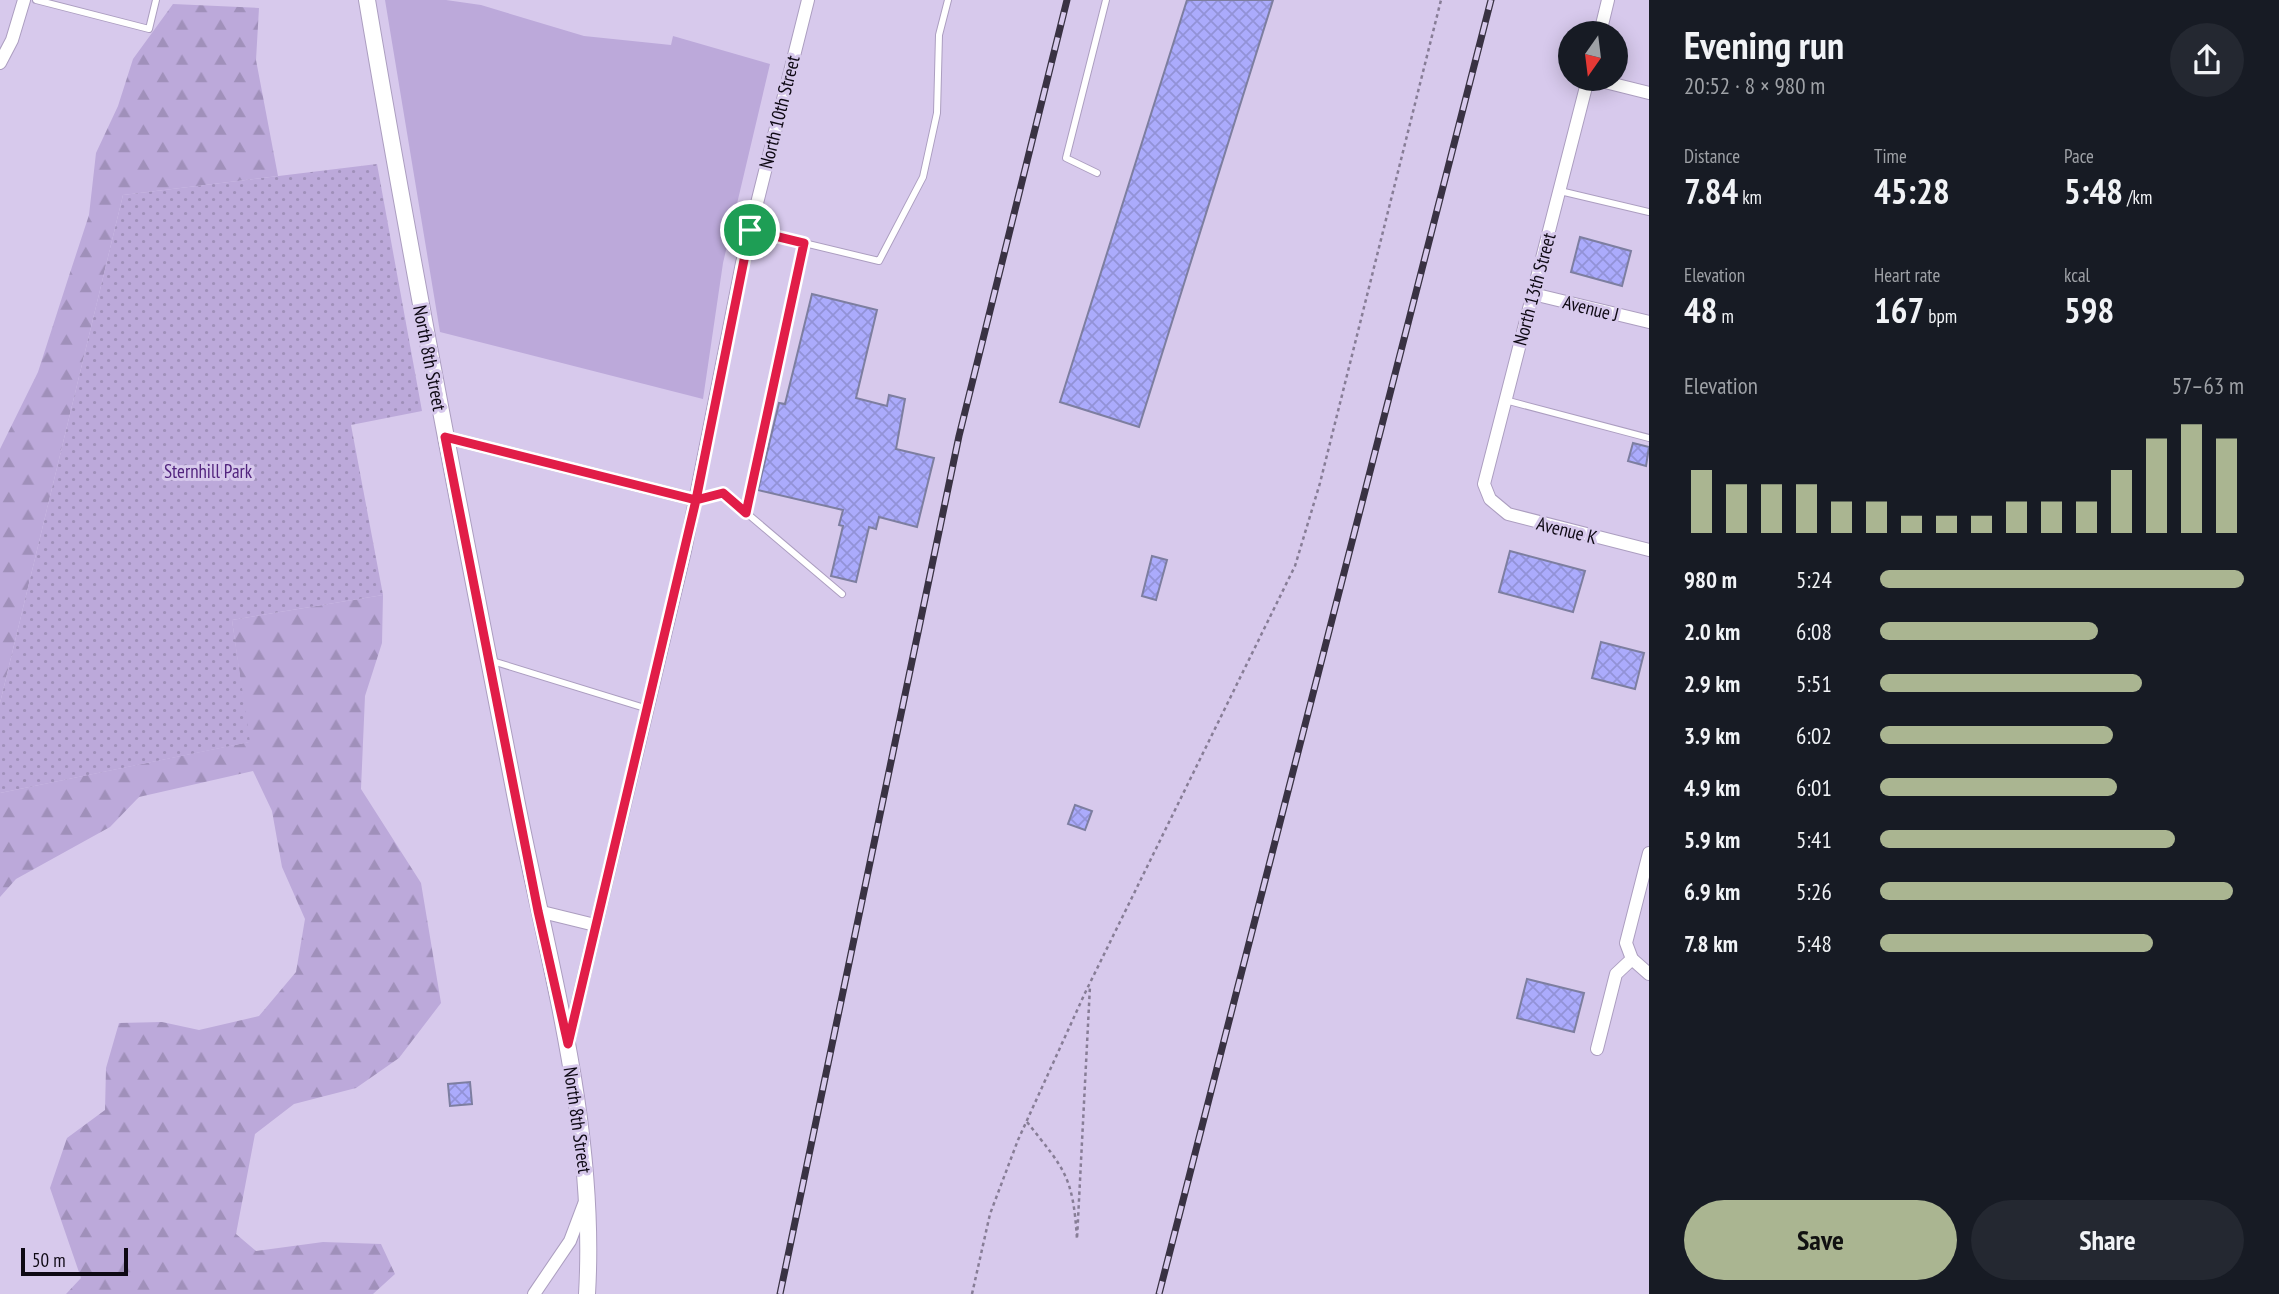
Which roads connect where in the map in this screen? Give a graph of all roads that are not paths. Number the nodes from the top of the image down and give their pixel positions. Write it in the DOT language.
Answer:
graph roads {
  1 [pos="24,0"];
  2 [pos="36,0"];
  3 [pos="156,0"];
  4 [pos="367,0"];
  5 [pos="808,0"];
  6 [pos="948,0"];
  7 [pos="1106,0"];
  8 [pos="1608,0"];
  9 [pos="1603,21"];
  10 [pos="0,63"];
  11 [pos="1628,88"];
  12 [pos="1588,91"];
  13 [pos="1649,93"];
  14 [pos="1097,173"];
  15 [pos="1560,191"];
  16 [pos="1649,212"];
  17 [pos="750,230"];
  18 [pos="804,243"];
  19 [pos="1533,294"];
  20 [pos="1649,322"];
  21 [pos="1505,400"];
  22 [pos="445,437"];
  23 [pos="1649,438"];
  24 [pos="1490,499"];
  25 [pos="696,500"];
  26 [pos="746,513"];
  27 [pos="1649,550"];
  28 [pos="842,594"];
  29 [pos="489,660"];
  30 [pos="648,709"];
  31 [pos="1648,858"];
  32 [pos="538,911"];
  33 [pos="596,925"];
  34 [pos="1632,959"];
  35 [pos="1649,974"];
  36 [pos="568,1044"];
  37 [pos="1597,1049"];
  38 [pos="587,1193"];
  39 [pos="534,1294"];
  40 [pos="587,1294"];
  1 -- 10 [label="street"];
  2 -- 3 [label="lane"];
  4 -- 22 [label="street, North 8th Street"];
  5 -- 17 [label="street, North 10th Street"];
  6 -- 18 [label="lane"];
  7 -- 14 [label="lane"];
  8 -- 9 [label="street"];
  11 -- 13 [label="street"];
  12 -- 15 [label="street, North 13th Street"];
  15 -- 16 [label="lane"];
  15 -- 19 [label="street, North 13th Street"];
  17 -- 18 [label="lane"];
  17 -- 25 [label="street, North 10th Street"];
  18 -- 26 [label="lane"];
  19 -- 20 [label="street, Avenue J"];
  19 -- 21 [label="street, North 13th Street"];
  21 -- 23 [label="lane"];
  21 -- 24 [label="street, North 13th Street"];
  22 -- 25 [label="street"];
  22 -- 29 [label="street, North 8th Street"];
  24 -- 27 [label="street, Avenue K"];
  25 -- 26 [label="lane"];
  25 -- 30 [label="street, North 10th Street"];
  26 -- 28 [label="lane"];
  29 -- 30 [label="lane"];
  29 -- 32 [label="street, North 8th Street"];
  30 -- 33 [label="street, North 10th Street"];
  31 -- 34 [label="street"];
  32 -- 33 [label="street"];
  32 -- 36 [label="street, North 8th Street"];
  33 -- 36 [label="street, North 10th Street"];
  34 -- 35 [label="street"];
  34 -- 37 [label="street"];
  36 -- 38 [label="street, North 8th Street"];
  38 -- 39 [label="street"];
  38 -- 40 [label="street, North 8th Street"];
}
